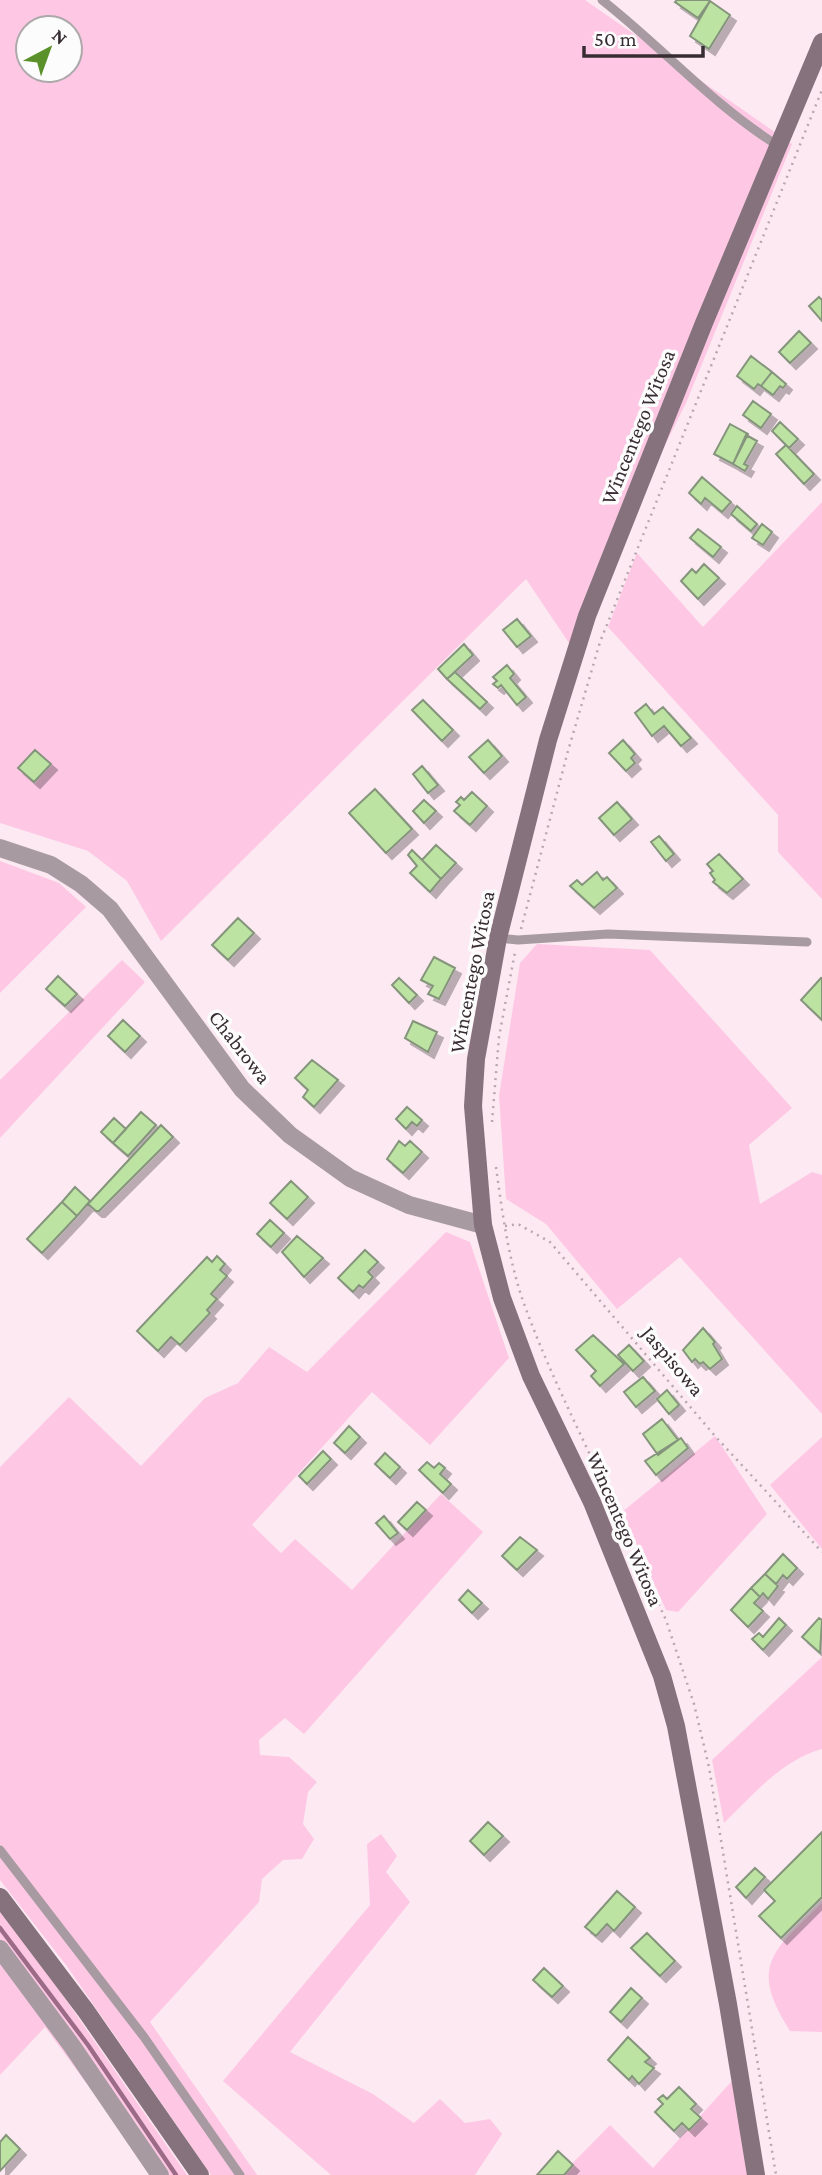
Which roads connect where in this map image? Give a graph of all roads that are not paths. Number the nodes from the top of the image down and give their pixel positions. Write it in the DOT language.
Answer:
graph roads {
  1 [pos="602,0"];
  2 [pos="822,42"];
  3 [pos="777,145"];
  4 [pos="0,848"];
  5 [pos="498,938"];
  6 [pos="807,942"];
  7 [pos="483,1225"];
  8 [pos="0,1850"];
  9 [pos="0,1898"];
  10 [pos="0,1950"];
  11 [pos="160,2175"];
  12 [pos="200,2175"];
  13 [pos="240,2175"];
  14 [pos="756,2175"];
  1 -- 3 [label="lane"];
  2 -- 3 [label="main road, Wincentego Witosa"];
  3 -- 5 [label="main road, Wincentego Witosa"];
  4 -- 7 [label="street, Chabrowa"];
  5 -- 6 [label="lane"];
  5 -- 7 [label="main road, Wincentego Witosa"];
  7 -- 14 [label="main road, Wincentego Witosa"];
  8 -- 13 [label="lane"];
  9 -- 12 [label="main road"];
  10 -- 11 [label="street"];
}
